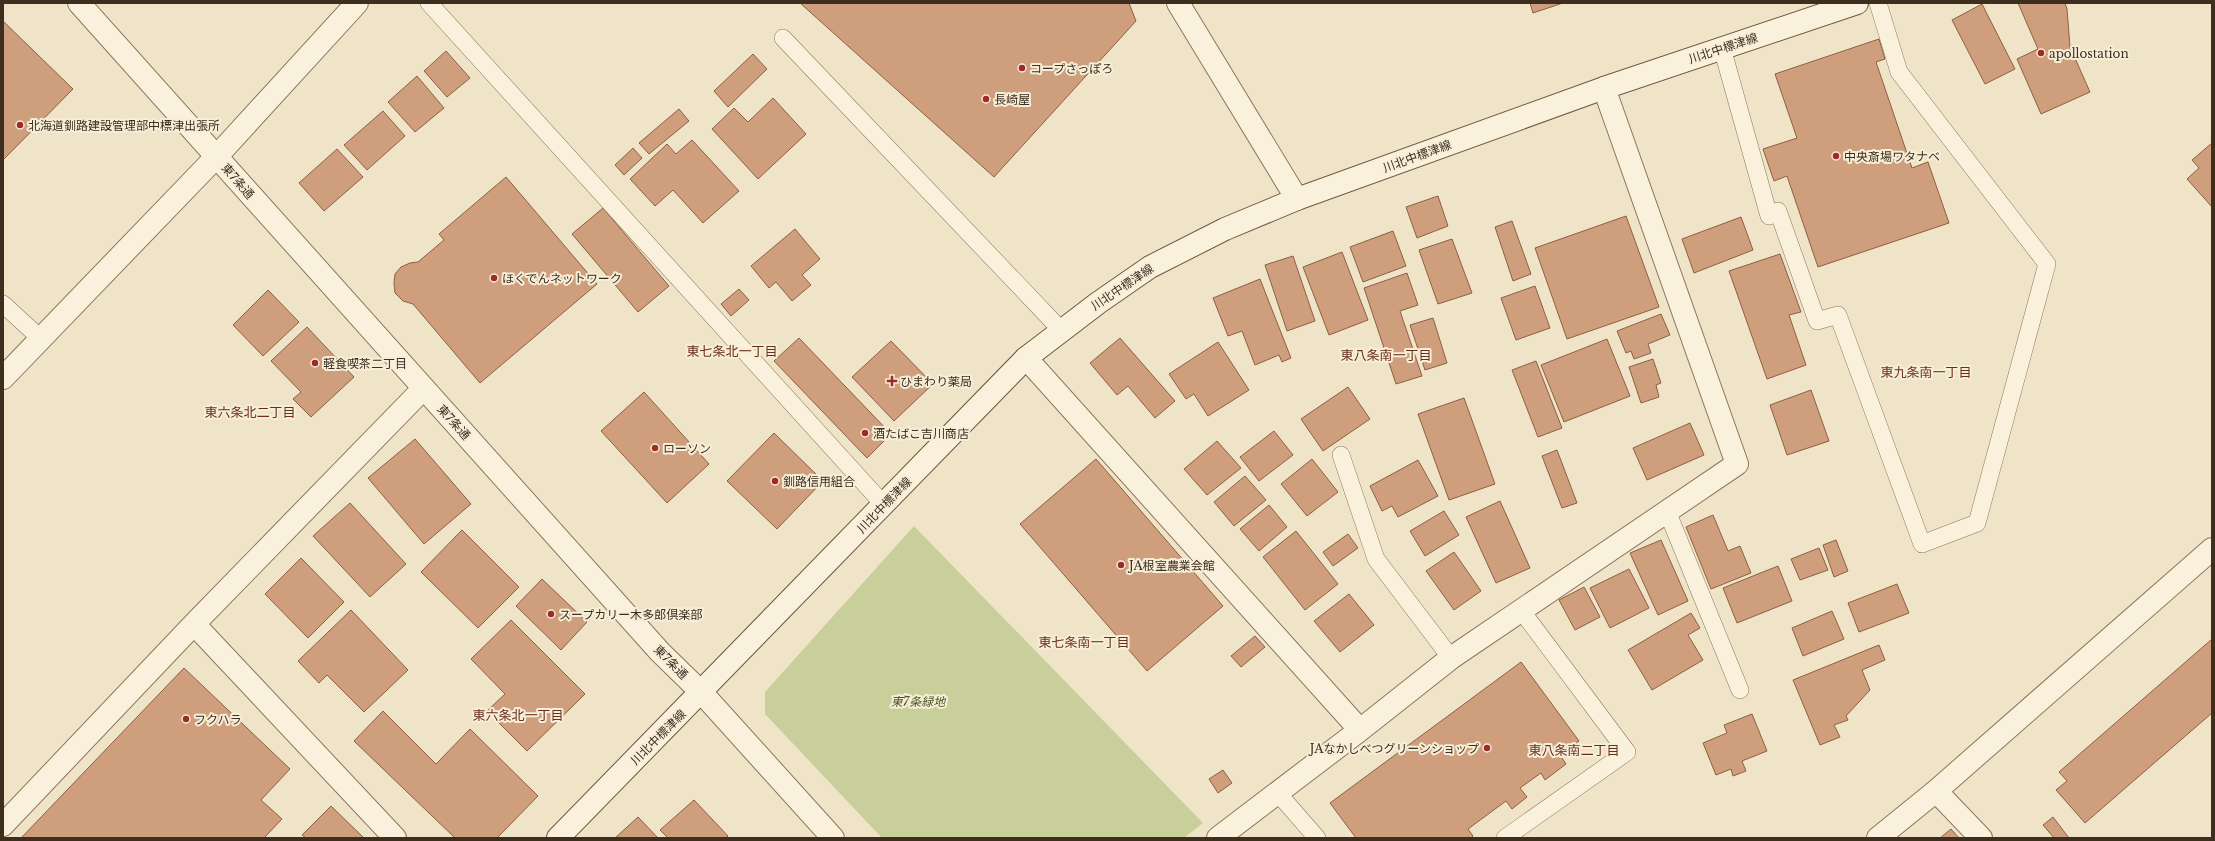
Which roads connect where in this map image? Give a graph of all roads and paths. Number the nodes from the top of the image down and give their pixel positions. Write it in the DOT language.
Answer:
graph roads {
  1 [pos="78,3"];
  2 [pos="357,3"];
  3 [pos="429,3"];
  4 [pos="1178,3"];
  5 [pos="1857,3"];
  6 [pos="1878,3"];
  7 [pos="784,38"];
  8 [pos="1722,48"];
  9 [pos="1604,88"];
  10 [pos="216,156"];
  11 [pos="1297,199"];
  12 [pos="3,304"];
  13 [pos="1062,331"];
  14 [pos="40,338"];
  15 [pos="1026,358"];
  16 [pos="3,378"];
  17 [pos="423,389"];
  18 [pos="1341,455"];
  19 [pos="884,505"];
  20 [pos="1667,511"];
  21 [pos="2212,549"];
  22 [pos="1521,610"];
  23 [pos="194,624"];
  24 [pos="1451,658"];
  25 [pos="1740,690"];
  26 [pos="702,693"];
  27 [pos="1360,730"];
  28 [pos="1936,791"];
  29 [pos="1277,792"];
  30 [pos="3,825"];
  31 [pos="395,838"];
  32 [pos="558,838"];
  33 [pos="833,838"];
  34 [pos="1218,838"];
  35 [pos="1317,838"];
  36 [pos="1505,838"];
  37 [pos="1878,838"];
  38 [pos="1981,838"];
  1 -- 10 [label="street, 東7条通"];
  2 -- 10 [label="street"];
  3 -- 19 [label="lane"];
  4 -- 11 [label="street"];
  5 -- 8 [label="street, 川北中標津線"];
  6 -- 8 [label="lane"];
  7 -- 13 [label="lane"];
  8 -- 9 [label="street, 川北中標津線"];
  9 -- 11 [label="street, 川北中標津線"];
  9 -- 20 [label="street"];
  10 -- 14 [label="street"];
  10 -- 17 [label="street, 東7条通"];
  11 -- 13 [label="street, 川北中標津線"];
  12 -- 14 [label="lane"];
  13 -- 15 [label="street, 川北中標津線"];
  14 -- 16 [label="street"];
  15 -- 19 [label="street, 川北中標津線"];
  15 -- 27 [label="street"];
  17 -- 23 [label="street"];
  17 -- 26 [label="street, 東7条通"];
  18 -- 24 [label="lane"];
  19 -- 26 [label="street, 川北中標津線"];
  20 -- 22 [label="street"];
  20 -- 25 [label="lane"];
  21 -- 28 [label="street"];
  22 -- 24 [label="street"];
  22 -- 36 [label="lane"];
  23 -- 30 [label="street"];
  23 -- 31 [label="street"];
  24 -- 27 [label="street"];
  26 -- 32 [label="street, 川北中標津線"];
  26 -- 33 [label="street, 東7条通"];
  27 -- 29 [label="street"];
  28 -- 37 [label="street"];
  28 -- 38 [label="street"];
  29 -- 34 [label="street"];
  29 -- 35 [label="lane"];
}
